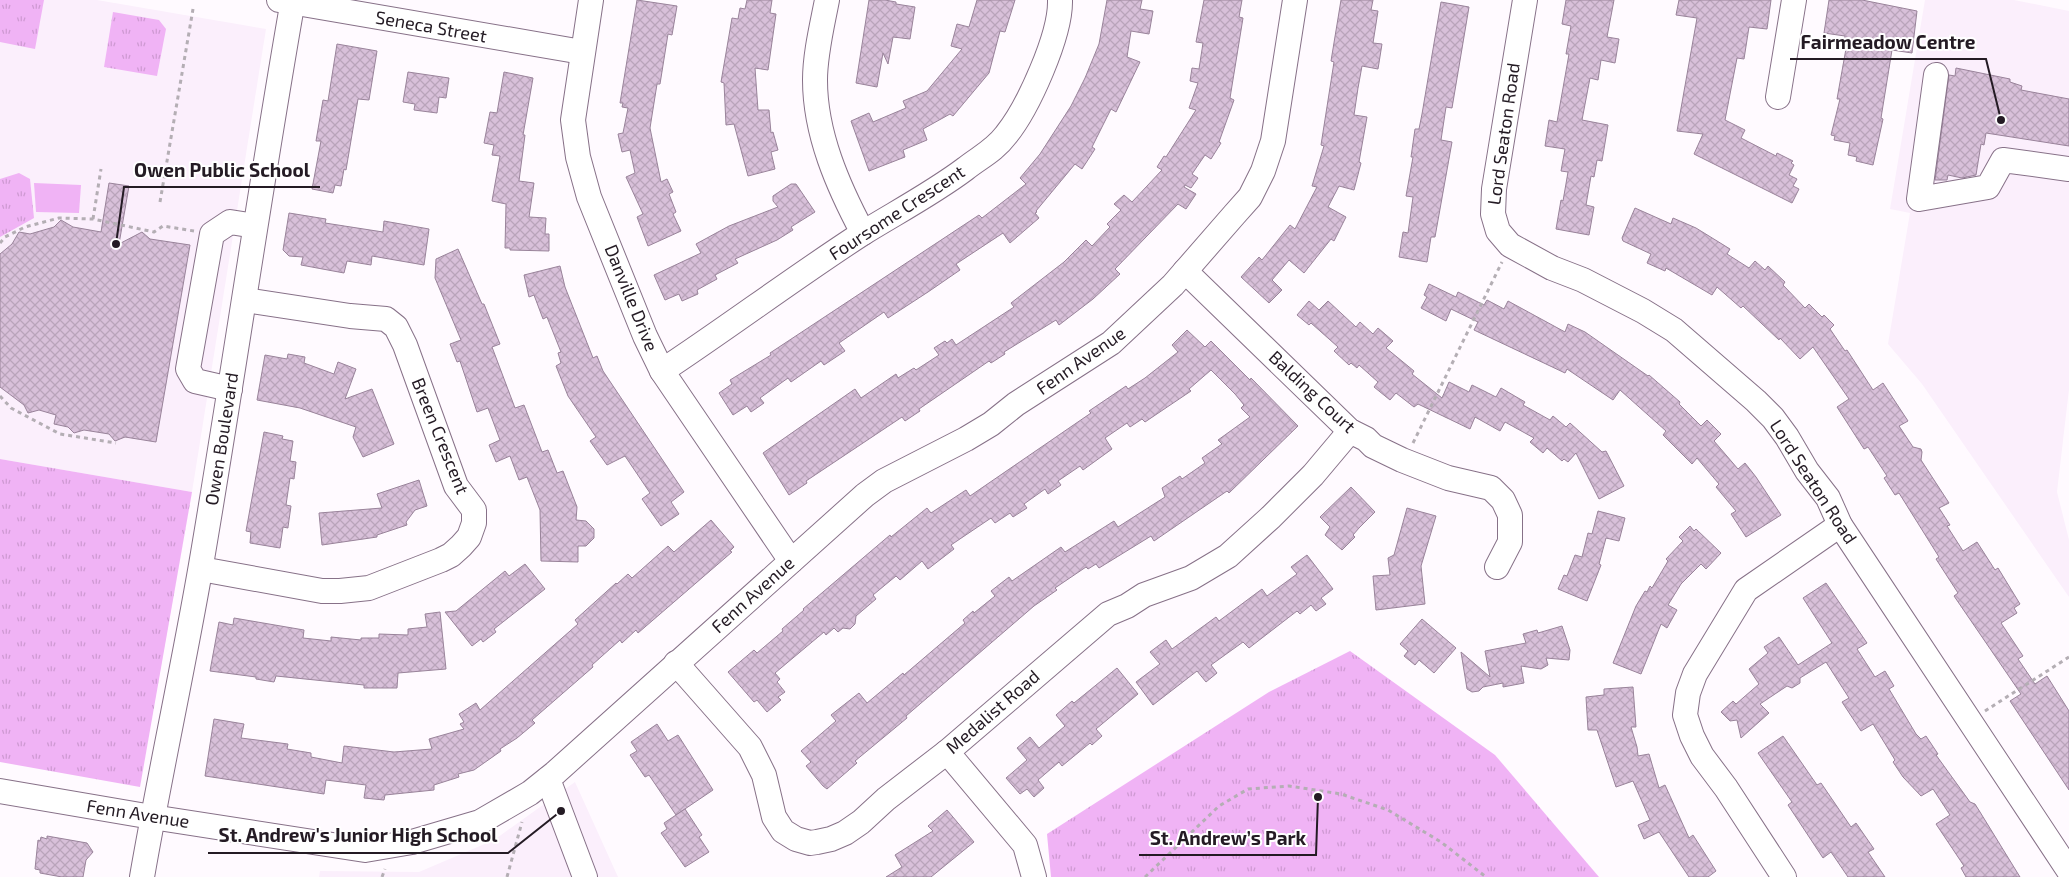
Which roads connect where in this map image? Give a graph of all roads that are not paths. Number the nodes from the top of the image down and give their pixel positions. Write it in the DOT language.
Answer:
graph roads {
  1 [pos="592,0"];
  2 [pos="827,0"];
  3 [pos="1060,0"];
  4 [pos="1295,0"];
  5 [pos="1524,0"];
  6 [pos="1794,0"];
  7 [pos="288,1"];
  8 [pos="582,52"];
  9 [pos="1936,75"];
  10 [pos="1778,97"];
  11 [pos="2069,169"];
  12 [pos="254,226"];
  13 [pos="863,233"];
  14 [pos="1185,271"];
  15 [pos="245,300"];
  16 [pos="662,371"];
  17 [pos="230,388"];
  18 [pos="1350,430"];
  19 [pos="1840,525"];
  20 [pos="791,561"];
  21 [pos="1497,567"];
  22 [pos="201,569"];
  23 [pos="676,663"];
  24 [pos="947,752"];
  25 [pos="548,779"];
  26 [pos="0,791"];
  27 [pos="152,817"];
  28 [pos="2069,871"];
  29 [pos="142,877"];
  30 [pos="585,877"];
  31 [pos="1034,877"];
  32 [pos="1784,877"];
  1 -- 8 [label="street, Danville Drive"];
  2 -- 13 [label="street"];
  3 -- 13 [label="street, Foursome Crescent"];
  4 -- 14 [label="street, Fenn Avenue"];
  5 -- 19 [label="street, Lord Seaton Road"];
  6 -- 10 [label="street"];
  7 -- 8 [label="street, Seneca Street"];
  7 -- 12 [label="street, Owen Boulevard"];
  8 -- 16 [label="street, Danville Drive"];
  9 -- 11 [label="street"];
  12 -- 15 [label="street, Owen Boulevard"];
  12 -- 17 [label="street"];
  13 -- 16 [label="street, Foursome Crescent"];
  14 -- 18 [label="street, Balding Court"];
  14 -- 20 [label="street, Fenn Avenue"];
  15 -- 17 [label="street, Owen Boulevard"];
  15 -- 22 [label="street, Breen Crescent"];
  16 -- 20 [label="street, Danville Drive"];
  17 -- 22 [label="street, Owen Boulevard"];
  18 -- 21 [label="street, Balding Court"];
  18 -- 24 [label="street, Medalist Road"];
  19 -- 28 [label="street, Lord Seaton Road"];
  19 -- 32 [label="street"];
  20 -- 23 [label="street, Fenn Avenue"];
  22 -- 27 [label="street, Owen Boulevard"];
  23 -- 24 [label="street, Medalist Road"];
  23 -- 25 [label="street, Fenn Avenue"];
  24 -- 31 [label="street"];
  25 -- 27 [label="street, Fenn Avenue"];
  25 -- 30 [label="street"];
  26 -- 27 [label="street, Fenn Avenue"];
  27 -- 29 [label="street, Owen Boulevard"];
}
